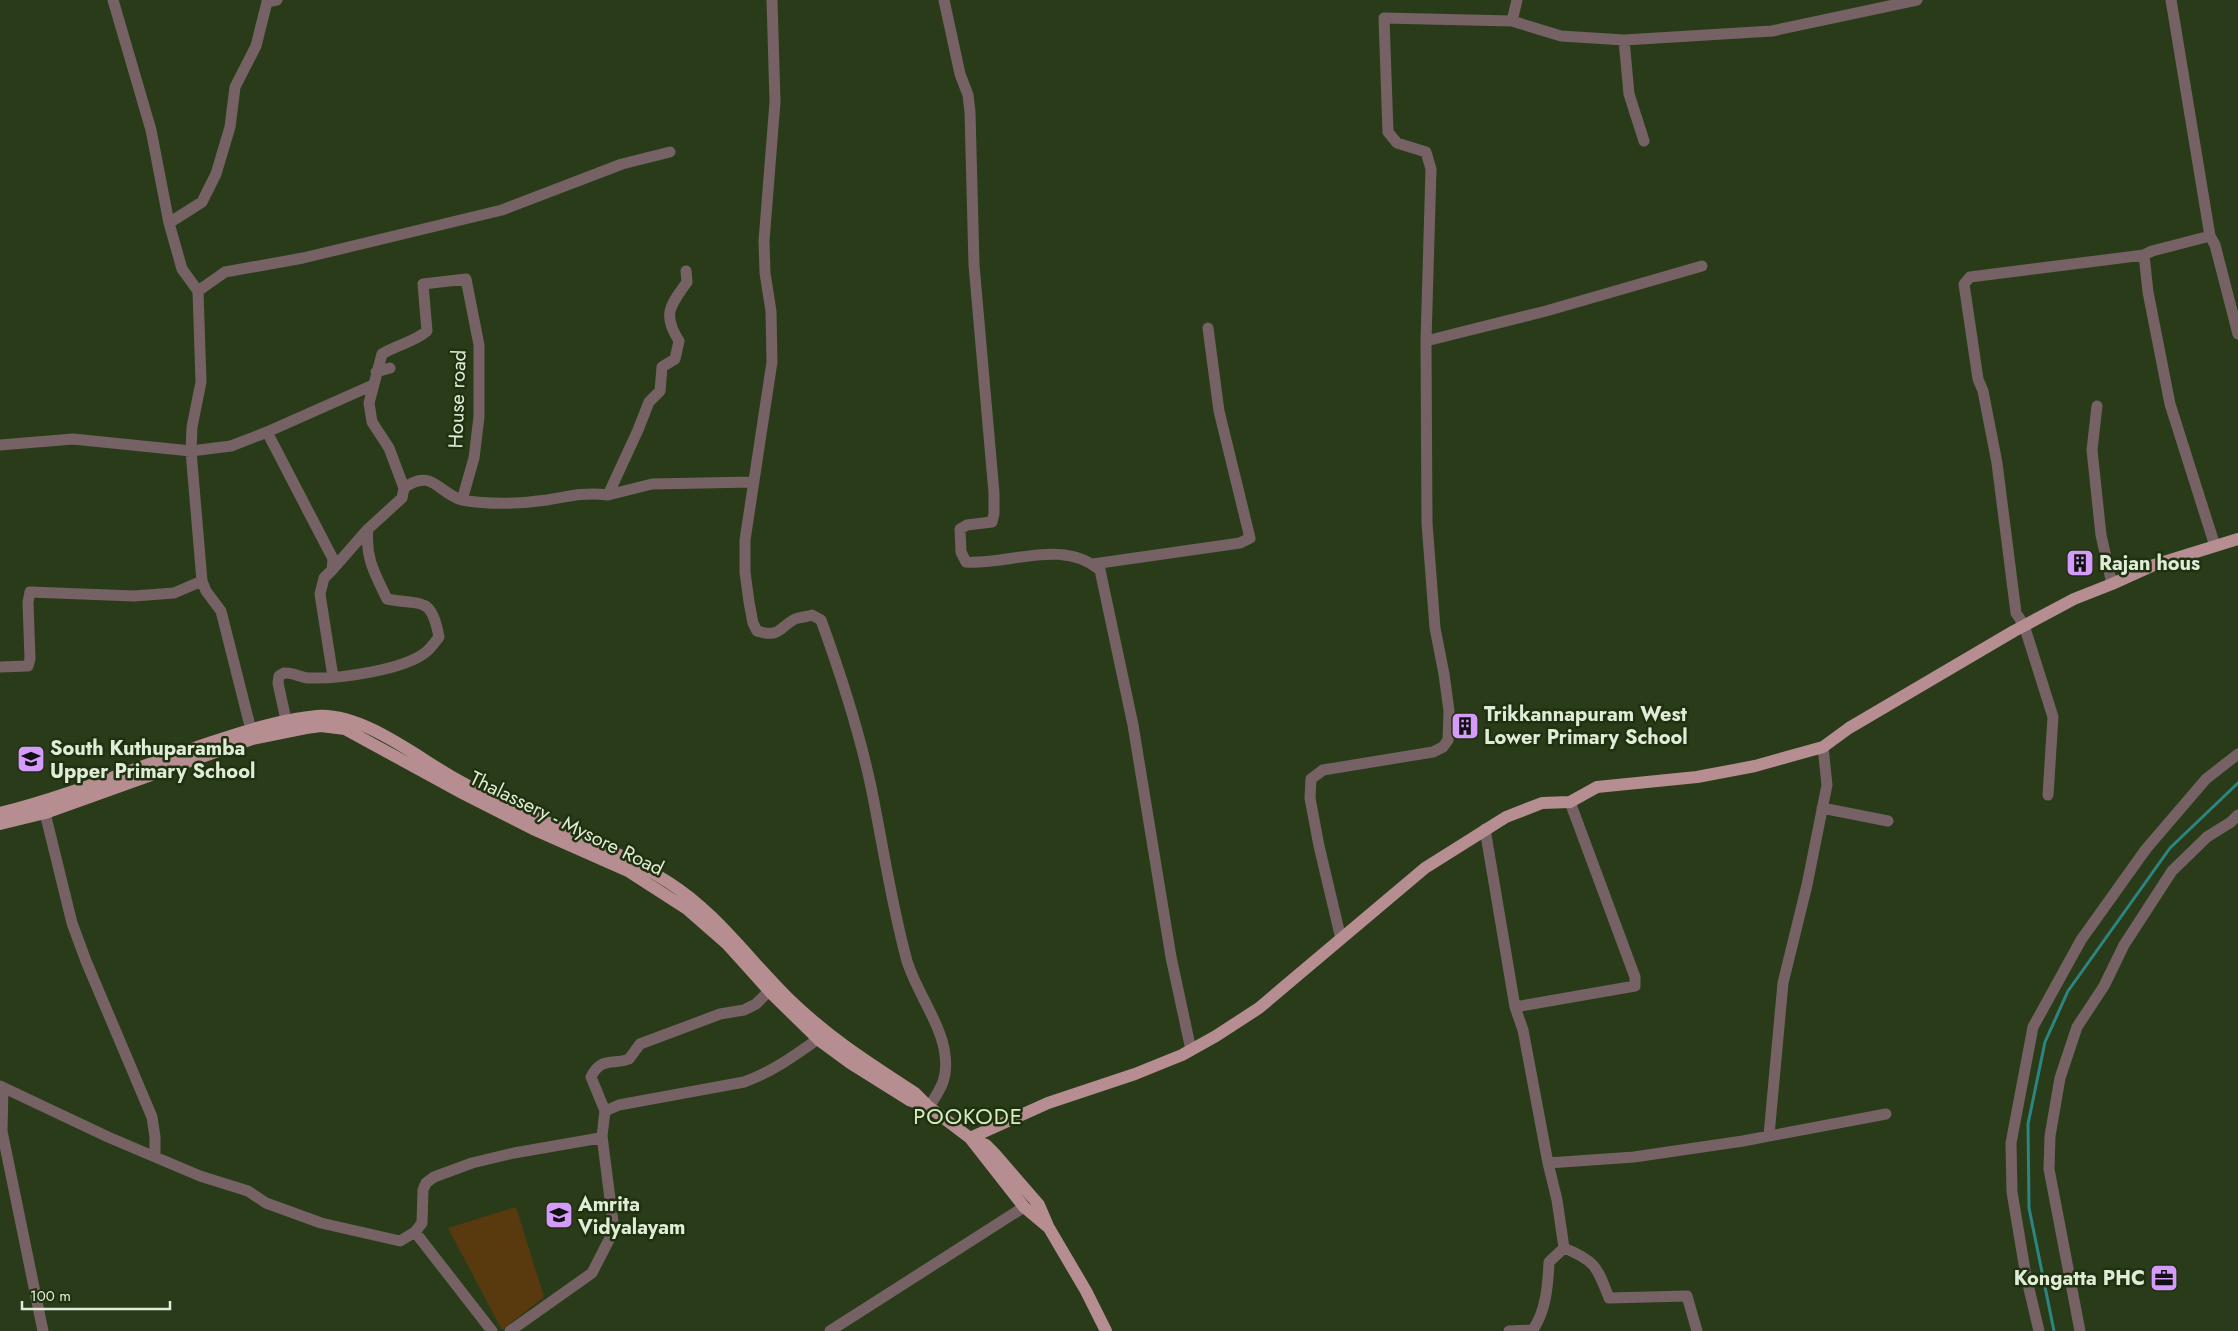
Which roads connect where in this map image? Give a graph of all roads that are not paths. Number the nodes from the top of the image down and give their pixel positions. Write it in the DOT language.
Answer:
graph roads {
  1 [pos="113,0"];
  2 [pos="277,0"];
  3 [pos="772,0"];
  4 [pos="944,0"];
  5 [pos="1517,0"];
  6 [pos="1917,0"];
  7 [pos="2171,0"];
  8 [pos="1512,21"];
  9 [pos="1624,40"];
  10 [pos="1644,140"];
  11 [pos="670,152"];
  12 [pos="169,223"];
  13 [pos="2210,236"];
  14 [pos="2144,255"];
  15 [pos="1702,266"];
  16 [pos="686,271"];
  17 [pos="198,291"];
  18 [pos="1208,328"];
  19 [pos="2238,334"];
  20 [pos="1426,341"];
  21 [pos="390,368"];
  22 [pos="376,372"];
  23 [pos="372,386"];
  24 [pos="2097,406"];
  25 [pos="267,432"];
  26 [pos="0,444"];
  27 [pos="191,451"];
  28 [pos="753,482"];
  29 [pos="404,488"];
  30 [pos="608,495"];
  31 [pos="462,500"];
  32 [pos="368,529"];
  33 [pos="2238,540"];
  34 [pos="2215,546"];
  35 [pos="1093,564"];
  36 [pos="332,570"];
  37 [pos="202,581"];
  38 [pos="2112,584"];
  39 [pos="2024,625"];
  40 [pos="0,668"];
  41 [pos="333,677"];
  42 [pos="286,720"];
  43 [pos="251,730"];
  44 [pos="1824,747"];
  45 [pos="2238,754"];
  46 [pos="2048,795"];
  47 [pos="1570,802"];
  48 [pos="1822,808"];
  49 [pos="29,811"];
  50 [pos="0,812"];
  51 [pos="45,813"];
  52 [pos="2238,815"];
  53 [pos="1888,821"];
  54 [pos="0,824"];
  55 [pos="1485,829"];
  56 [pos="1342,939"];
  57 [pos="769,991"];
  58 [pos="1515,1007"];
  59 [pos="818,1039"];
  60 [pos="1191,1050"];
  61 [pos="1,1087"];
  62 [pos="929,1107"];
  63 [pos="605,1111"];
  64 [pos="1886,1114"];
  65 [pos="1769,1135"];
  66 [pos="602,1136"];
  67 [pos="970,1138"];
  68 [pos="155,1156"];
  69 [pos="1548,1163"];
  70 [pos="1024,1207"];
  71 [pos="1049,1228"];
  72 [pos="415,1232"];
  73 [pos="1564,1248"];
  74 [pos="1532,1330"];
  75 [pos="43,1331"];
  76 [pos="492,1331"];
  77 [pos="510,1331"];
  78 [pos="830,1331"];
  79 [pos="1106,1331"];
  80 [pos="1509,1331"];
  81 [pos="1697,1331"];
  82 [pos="2039,1331"];
  83 [pos="2080,1331"];
  1 -- 12 [label="street"];
  2 -- 12 [label="street"];
  3 -- 28 [label="street"];
  4 -- 35 [label="street"];
  5 -- 8 [label="street"];
  6 -- 9 [label="street"];
  7 -- 13 [label="street"];
  8 -- 9 [label="street"];
  8 -- 20 [label="street"];
  9 -- 10 [label="street"];
  11 -- 17 [label="street"];
  12 -- 17 [label="street"];
  13 -- 14 [label="street"];
  13 -- 19 [label="street"];
  14 -- 34 [label="street"];
  14 -- 39 [label="street"];
  15 -- 20 [label="street"];
  16 -- 30 [label="street"];
  17 -- 27 [label="street"];
  18 -- 35 [label="street"];
  20 -- 56 [label="street"];
  21 -- 22 [label="street"];
  22 -- 23 [label="street, House road"];
  22 -- 31 [label="street, House road"];
  23 -- 25 [label="street"];
  23 -- 29 [label="street, House road"];
  24 -- 38 [label="street"];
  25 -- 27 [label="street"];
  25 -- 36 [label="street"];
  26 -- 27 [label="street"];
  27 -- 37 [label="street"];
  28 -- 30 [label="street"];
  28 -- 62 [label="street"];
  29 -- 31 [label="street"];
  29 -- 32 [label="street"];
  30 -- 31 [label="street"];
  32 -- 36 [label="street"];
  32 -- 41 [label="street"];
  33 -- 34 [label="main road"];
  34 -- 38 [label="main road"];
  35 -- 60 [label="street"];
  36 -- 41 [label="street"];
  37 -- 40 [label="street"];
  37 -- 43 [label="street"];
  38 -- 39 [label="main road"];
  39 -- 44 [label="main road"];
  39 -- 46 [label="street"];
  41 -- 42 [label="street"];
  42 -- 43 [label="main road"];
  42 -- 62 [label="main road"];
  43 -- 49 [label="main road"];
  44 -- 47 [label="main road"];
  44 -- 48 [label="street"];
  45 -- 82 [label="street"];
  47 -- 55 [label="main road"];
  47 -- 58 [label="street"];
  48 -- 53 [label="street"];
  48 -- 65 [label="street"];
  49 -- 50 [label="main road"];
  49 -- 51 [label="main road, Thalassery - Mysore Road"];
  49 -- 54 [label="main road, Thalassery - Mysore Road"];
  51 -- 57 [label="main road, Thalassery - Mysore Road"];
  51 -- 68 [label="street"];
  52 -- 83 [label="street"];
  55 -- 56 [label="main road"];
  55 -- 58 [label="street"];
  56 -- 60 [label="main road"];
  57 -- 59 [label="main road, Thalassery - Mysore Road"];
  57 -- 63 [label="street"];
  58 -- 69 [label="street"];
  59 -- 62 [label="main road, Thalassery - Mysore Road"];
  59 -- 63 [label="street"];
  60 -- 67 [label="main road"];
  61 -- 68 [label="street"];
  61 -- 75 [label="street"];
  62 -- 67 [label="main road, Thalassery - Mysore Road"];
  63 -- 66 [label="street"];
  64 -- 65 [label="street"];
  65 -- 69 [label="street"];
  66 -- 72 [label="street"];
  66 -- 77 [label="street"];
  67 -- 70 [label="main road, Thalassery - Mysore Road"];
  67 -- 71 [label="main road"];
  68 -- 72 [label="street"];
  69 -- 73 [label="street"];
  70 -- 71 [label="main road, Thalassery - Mysore Road"];
  70 -- 78 [label="street"];
  71 -- 79 [label="main road, Thalassery - Mysore Road"];
  72 -- 76 [label="street"];
  73 -- 74 [label="street"];
  73 -- 81 [label="street"];
  74 -- 80 [label="street"];
}
